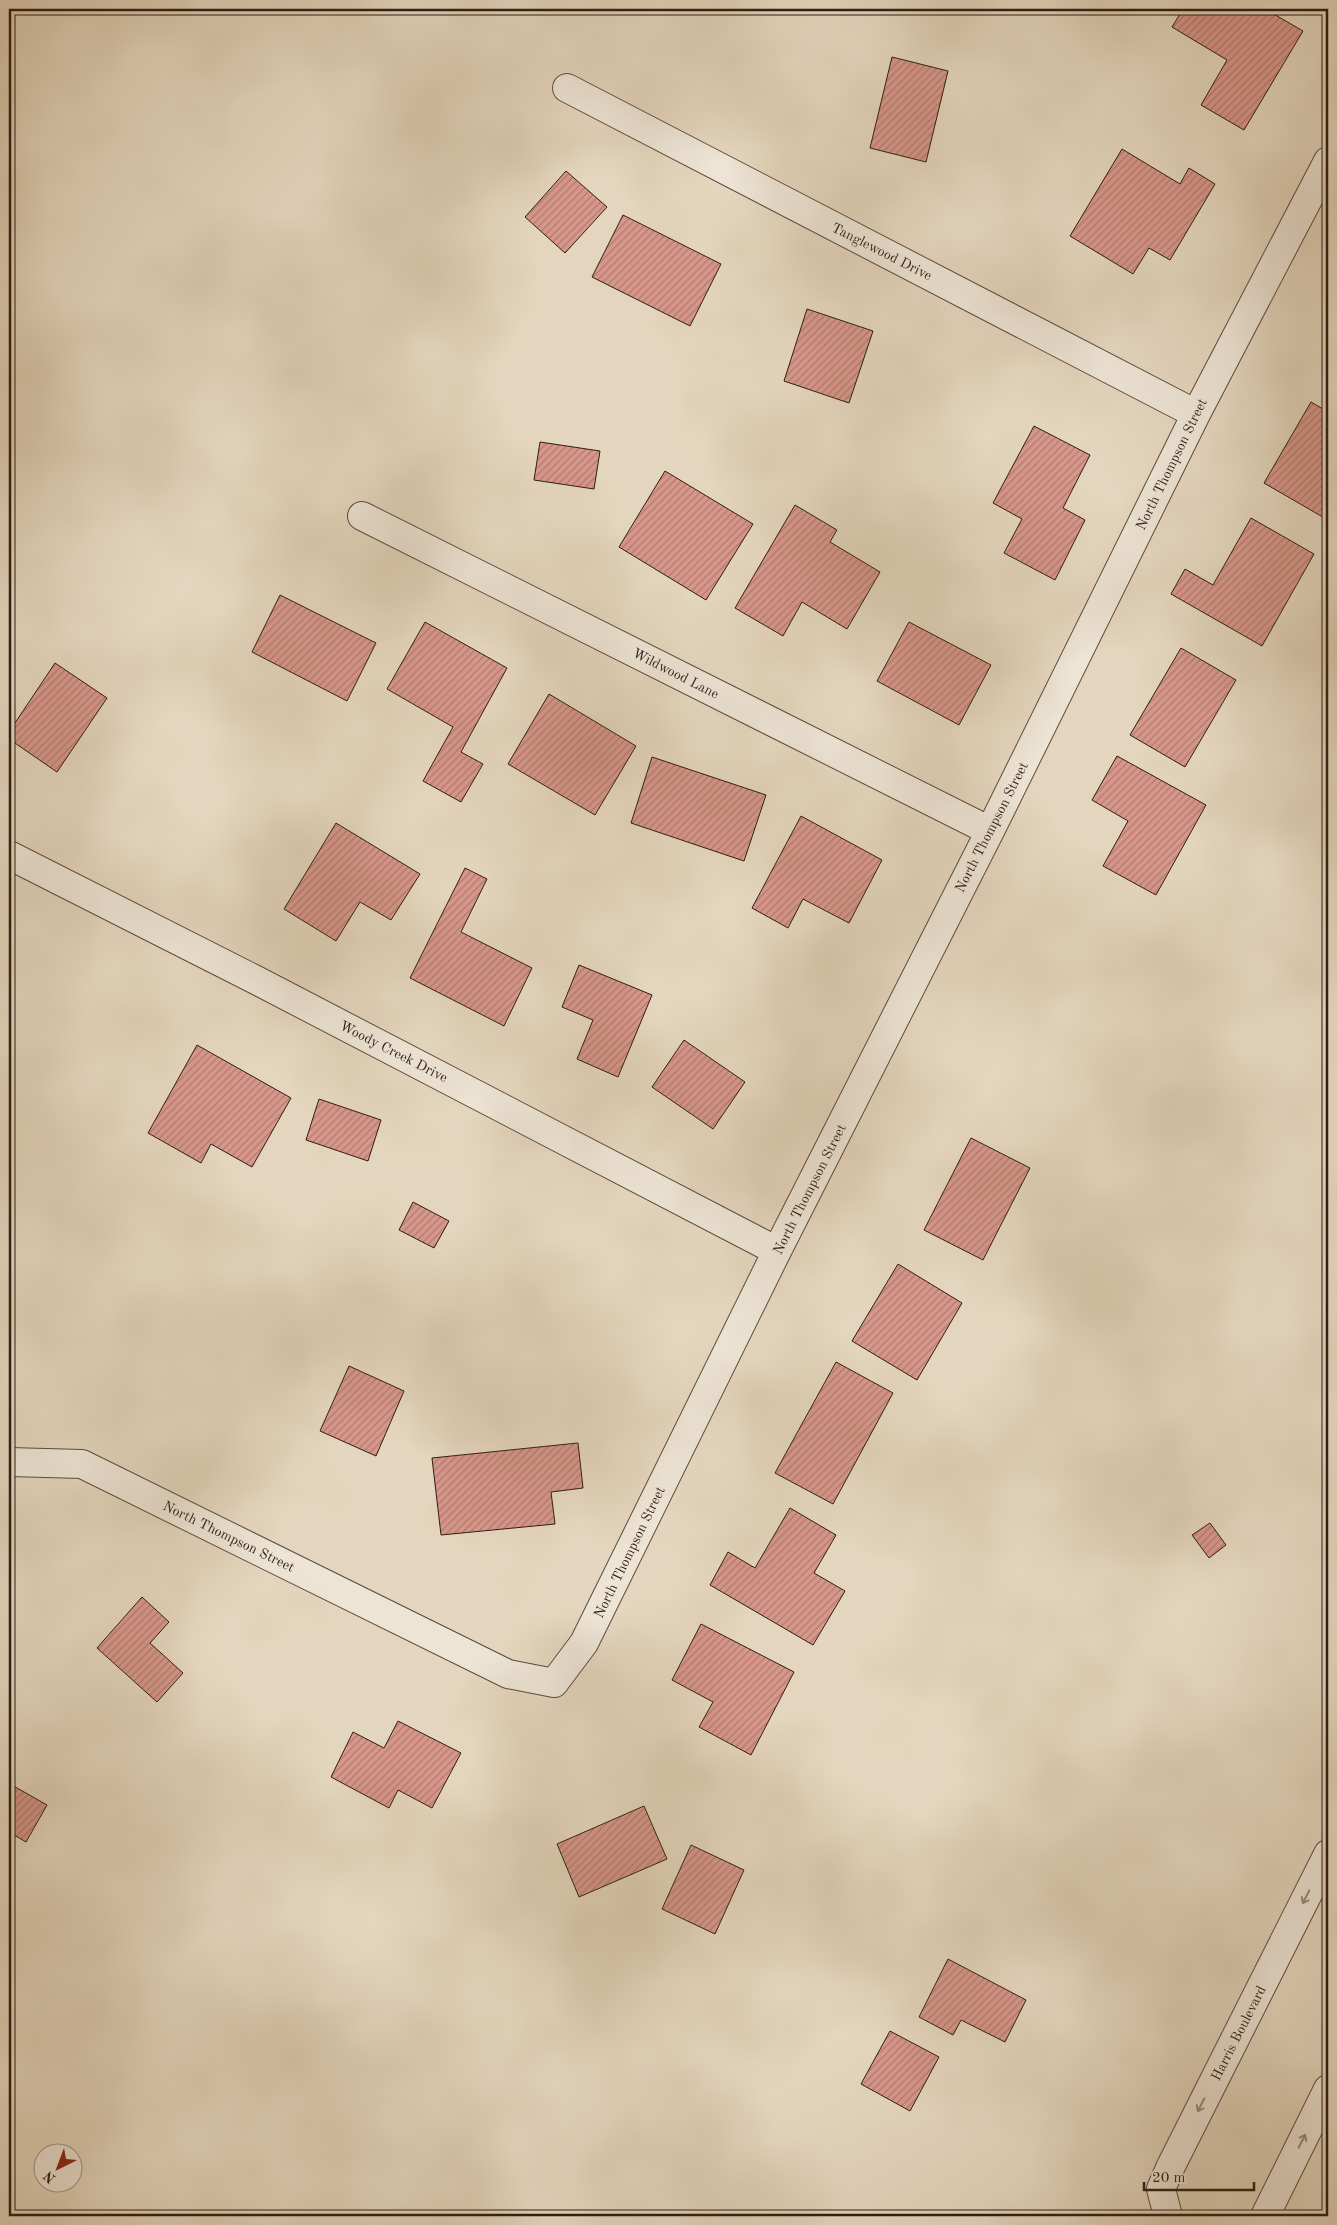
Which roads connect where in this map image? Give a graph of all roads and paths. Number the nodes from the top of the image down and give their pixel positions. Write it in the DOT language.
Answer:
graph roads {
  1 [pos="567,88"];
  2 [pos="1328,161"];
  3 [pos="1196,414"];
  4 [pos="362,516"];
  5 [pos="990,831"];
  6 [pos="9,855"];
  7 [pos="777,1251"];
  8 [pos="9,1462"];
  9 [pos="1328,1854"];
  10 [pos="1328,2089"];
  11 [pos="1168,2216"];
  12 [pos="1265,2216"];
  1 -- 3 [label="street, Tanglewood Drive"];
  2 -- 3 [label="street, North Thompson Street"];
  3 -- 5 [label="street, North Thompson Street"];
  4 -- 5 [label="street, Wildwood Lane"];
  5 -- 7 [label="street, North Thompson Street"];
  6 -- 7 [label="street, Woody Creek Drive"];
  7 -- 8 [label="street, North Thompson Street"];
  9 -- 11 [label="street, Harris Boulevard, one-way"];
  12 -- 10 [label="street, one-way"];
}
